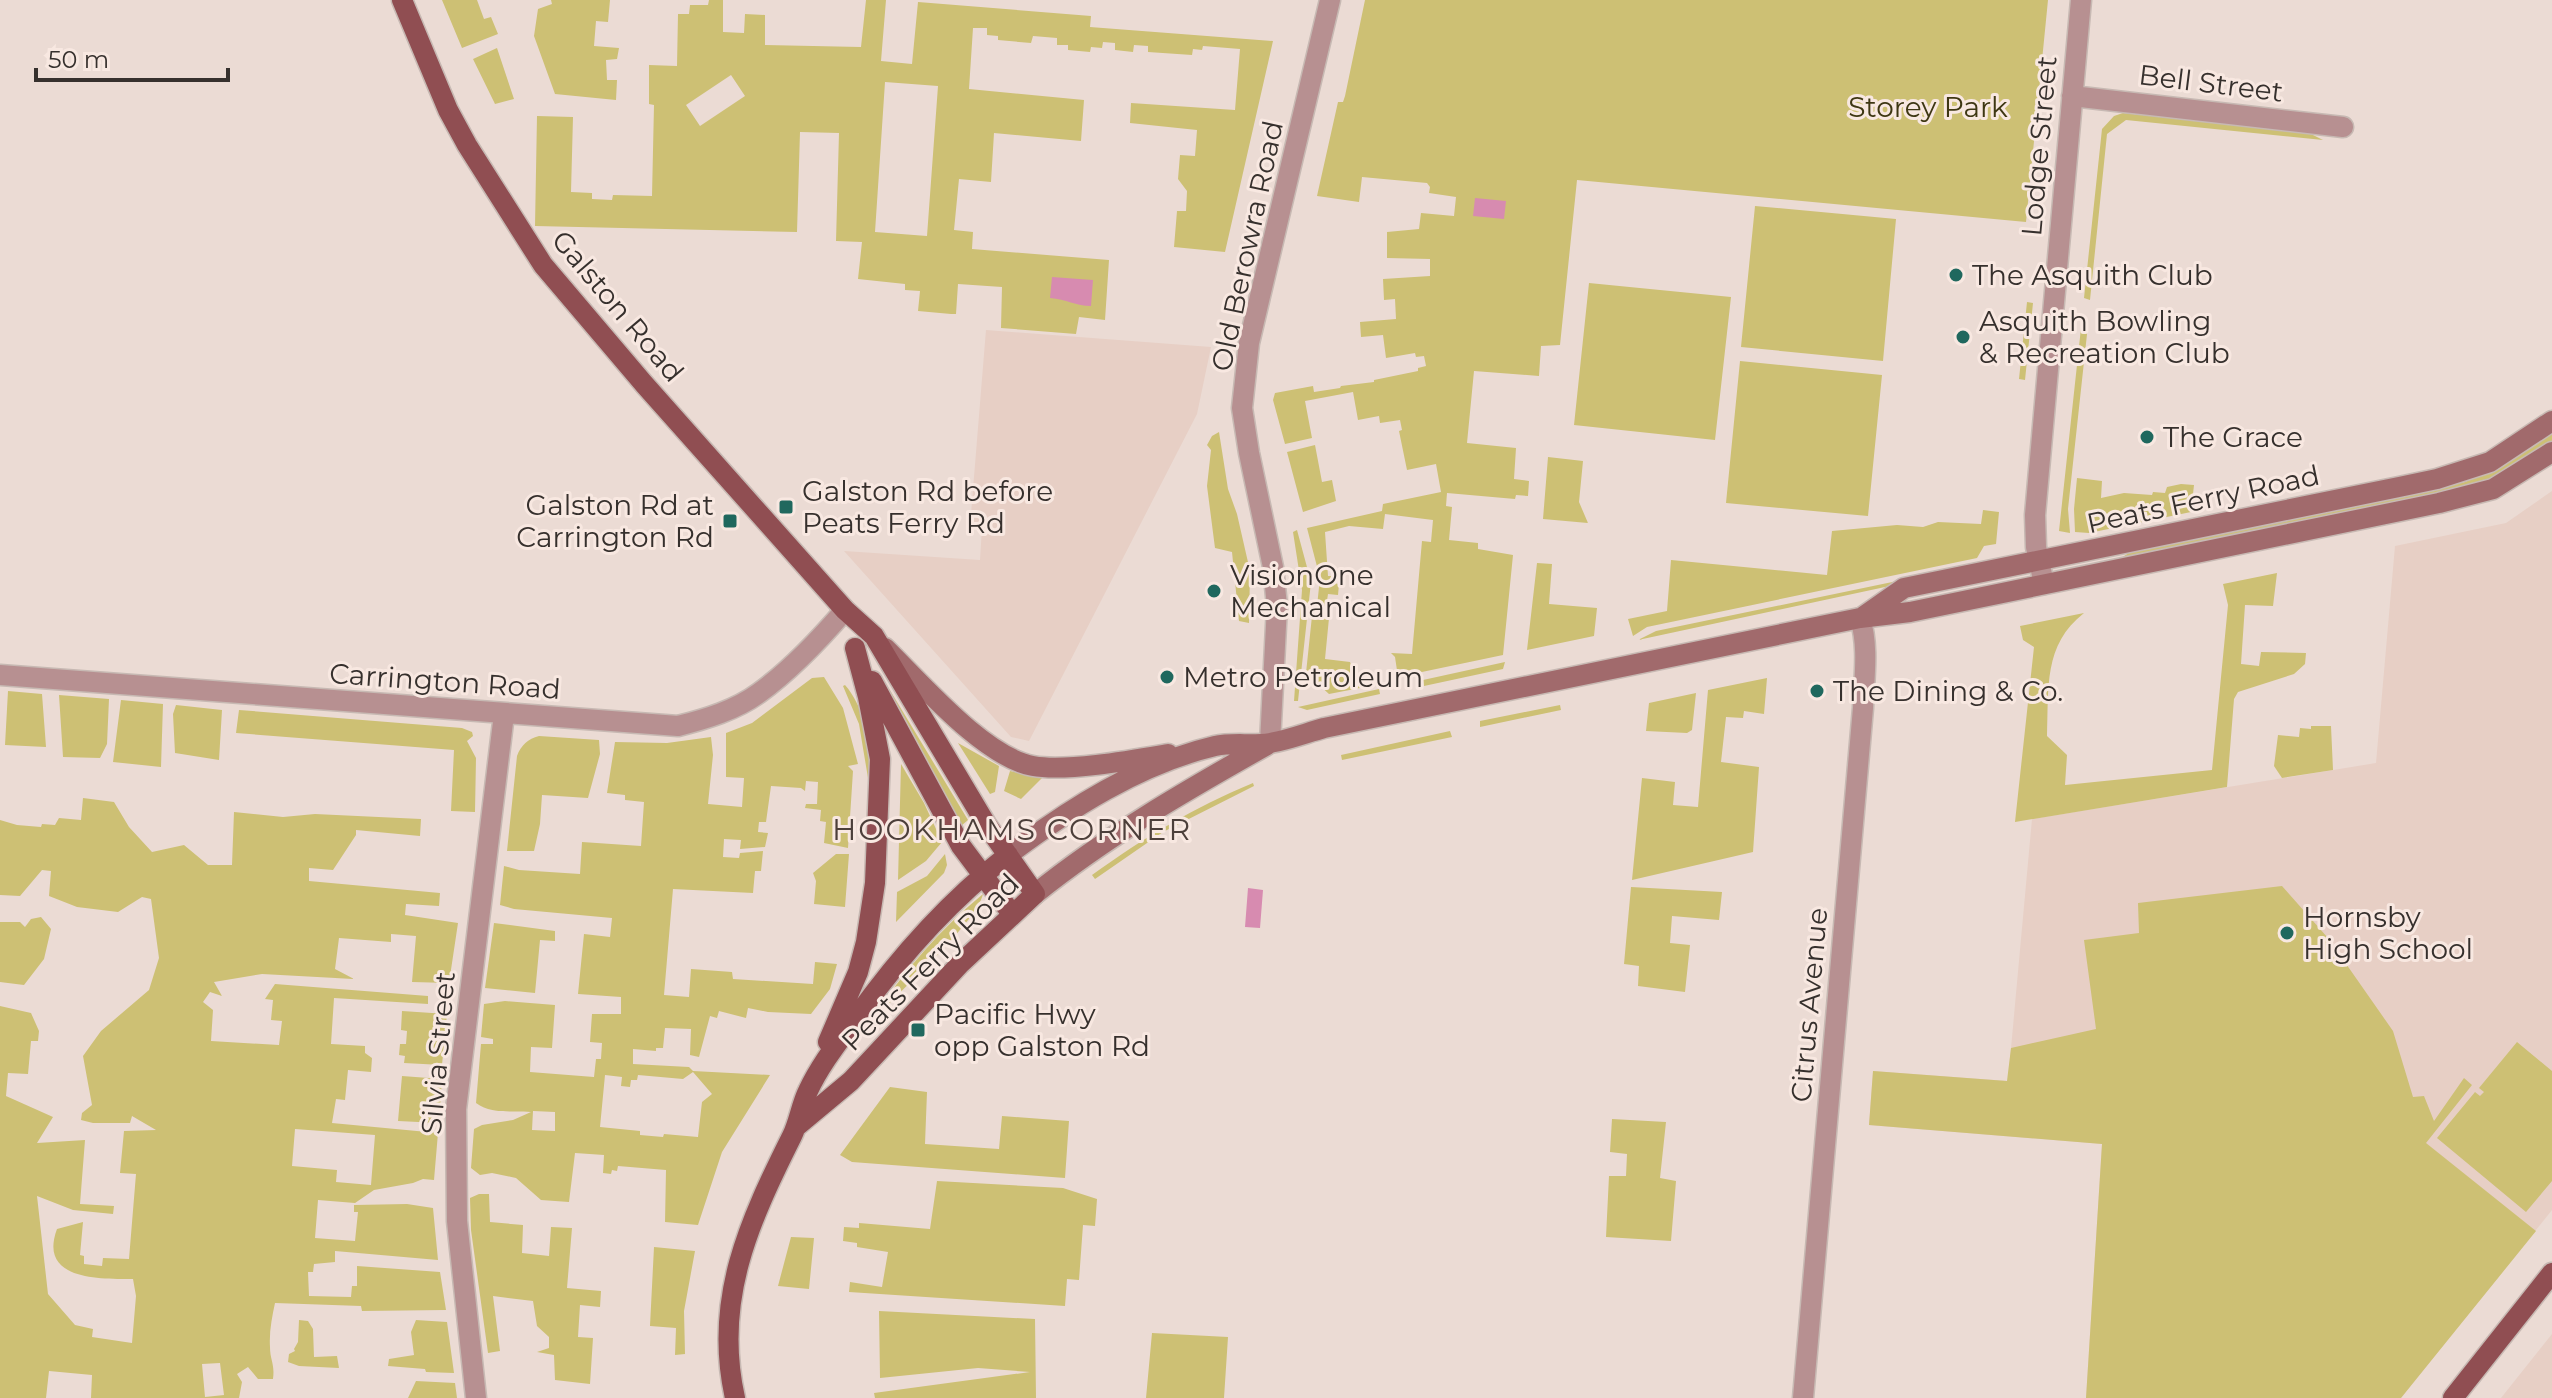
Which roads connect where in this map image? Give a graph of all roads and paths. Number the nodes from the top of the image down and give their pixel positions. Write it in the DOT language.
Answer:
graph roads {
  1 [pos="402,0"];
  2 [pos="1330,0"];
  3 [pos="2081,0"];
  4 [pos="2072,96"];
  5 [pos="2343,127"];
  6 [pos="2552,421"];
  7 [pos="2552,452"];
  8 [pos="2039,561"];
  9 [pos="2044,584"];
  10 [pos="845,610"];
  11 [pos="1860,618"];
  12 [pos="874,636"];
  13 [pos="855,648"];
  14 [pos="0,675"];
  15 [pos="504,714"];
  16 [pos="1270,743"];
  17 [pos="1217,746"];
  18 [pos="1008,855"];
  19 [pos="983,875"];
  20 [pos="1035,894"];
  21 [pos="1012,914"];
  22 [pos="808,1091"];
  23 [pos="797,1126"];
  24 [pos="2552,1273"];
  25 [pos="476,1398"];
  26 [pos="735,1398"];
  27 [pos="1803,1398"];
  28 [pos="2453,1398"];
  1 -- 10 [label="main road, Galston Road"];
  2 -- 16 [label="street, Old Berowra Road"];
  3 -- 4 [label="street, Lodge Street"];
  4 -- 5 [label="street, Bell Street"];
  4 -- 8 [label="street, Lodge Street"];
  6 -- 8 [label="main road, Peats Ferry Road"];
  7 -- 9 [label="main road, Peats Ferry Road"];
  8 -- 9 [label="street, Lodge Street"];
  8 -- 11 [label="main road, Peats Ferry Road"];
  9 -- 11 [label="main road, Peats Ferry Road"];
  10 -- 12 [label="main road, Galston Road"];
  10 -- 13 [label="main road, Galston Road"];
  10 -- 15 [label="street, Carrington Road"];
  11 -- 16 [label="main road, Peats Ferry Road"];
  11 -- 27 [label="street, Citrus Avenue"];
  12 -- 17 [label="main road"];
  12 -- 18 [label="main road, Galston Road"];
  13 -- 19 [label="main road, Galston Road"];
  13 -- 22 [label="main road"];
  14 -- 15 [label="street, Carrington Road"];
  15 -- 25 [label="street, Silvia Street"];
  16 -- 17 [label="main road, Peats Ferry Road"];
  16 -- 20 [label="main road, Peats Ferry Road"];
  17 -- 18 [label="main road, Peats Ferry Road"];
  18 -- 19 [label="main road, Peats Ferry Road"];
  18 -- 20 [label="main road, Galston Road"];
  19 -- 21 [label="main road, Galston Road"];
  19 -- 22 [label="main road, Peats Ferry Road"];
  20 -- 21 [label="main road, Peats Ferry Road"];
  21 -- 23 [label="main road, Peats Ferry Road"];
  22 -- 23 [label="main road, Peats Ferry Road"];
  23 -- 26 [label="main road, Peats Ferry Road"];
  24 -- 28 [label="main road"];
}
